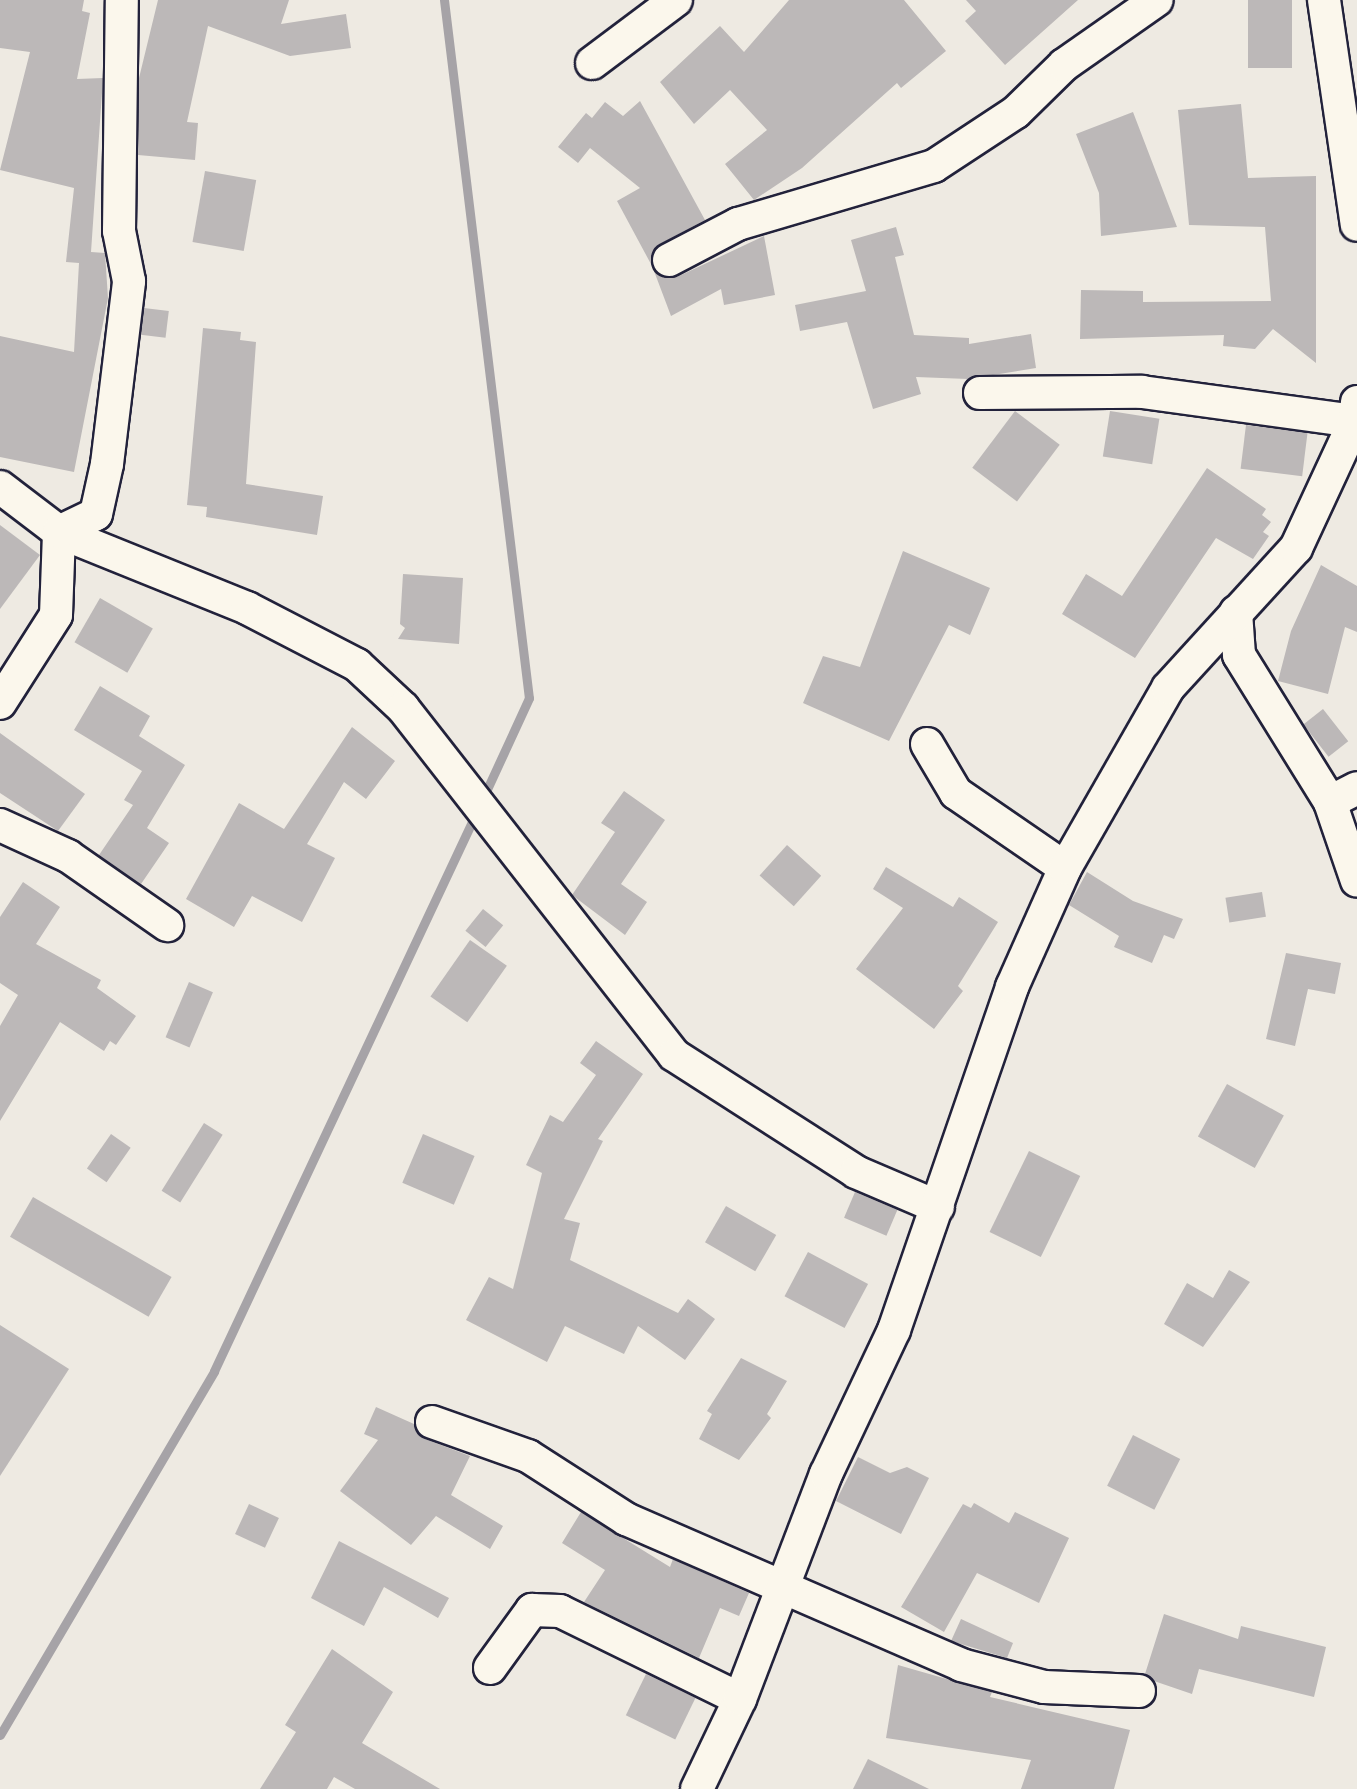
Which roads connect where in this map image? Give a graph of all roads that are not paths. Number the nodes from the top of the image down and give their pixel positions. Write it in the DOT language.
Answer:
graph roads {
  1 [pos="122,0"];
  2 [pos="676,0"];
  3 [pos="1157,0"];
  4 [pos="1324,0"];
  5 [pos="592,63"];
  6 [pos="1343,70"];
  7 [pos="1357,225"];
  8 [pos="669,260"];
  9 [pos="980,393"];
  10 [pos="1356,412"];
  11 [pos="0,487"];
  12 [pos="59,532"];
  13 [pos="1236,612"];
  14 [pos="0,703"];
  15 [pos="927,744"];
  16 [pos="1344,795"];
  17 [pos="0,825"];
  18 [pos="1065,868"];
  19 [pos="1357,881"];
  20 [pos="167,925"];
  21 [pos="938,1207"];
  22 [pos="432,1422"];
  23 [pos="785,1584"];
  24 [pos="490,1668"];
  25 [pos="1139,1691"];
  26 [pos="740,1699"];
  27 [pos="697,1789"];
  1 -- 12 [label="street"];
  2 -- 5 [label="street"];
  3 -- 8 [label="street"];
  4 -- 6 [label="street"];
  6 -- 7 [label="street"];
  9 -- 10 [label="street"];
  10 -- 13 [label="street"];
  11 -- 12 [label="street"];
  12 -- 14 [label="street"];
  12 -- 21 [label="street"];
  13 -- 16 [label="street"];
  13 -- 18 [label="street"];
  15 -- 18 [label="street"];
  16 -- 19 [label="street"];
  17 -- 20 [label="street"];
  18 -- 21 [label="street"];
  21 -- 23 [label="street"];
  22 -- 23 [label="street"];
  23 -- 25 [label="street"];
  23 -- 26 [label="street"];
  24 -- 26 [label="street"];
  26 -- 27 [label="street"];
}
